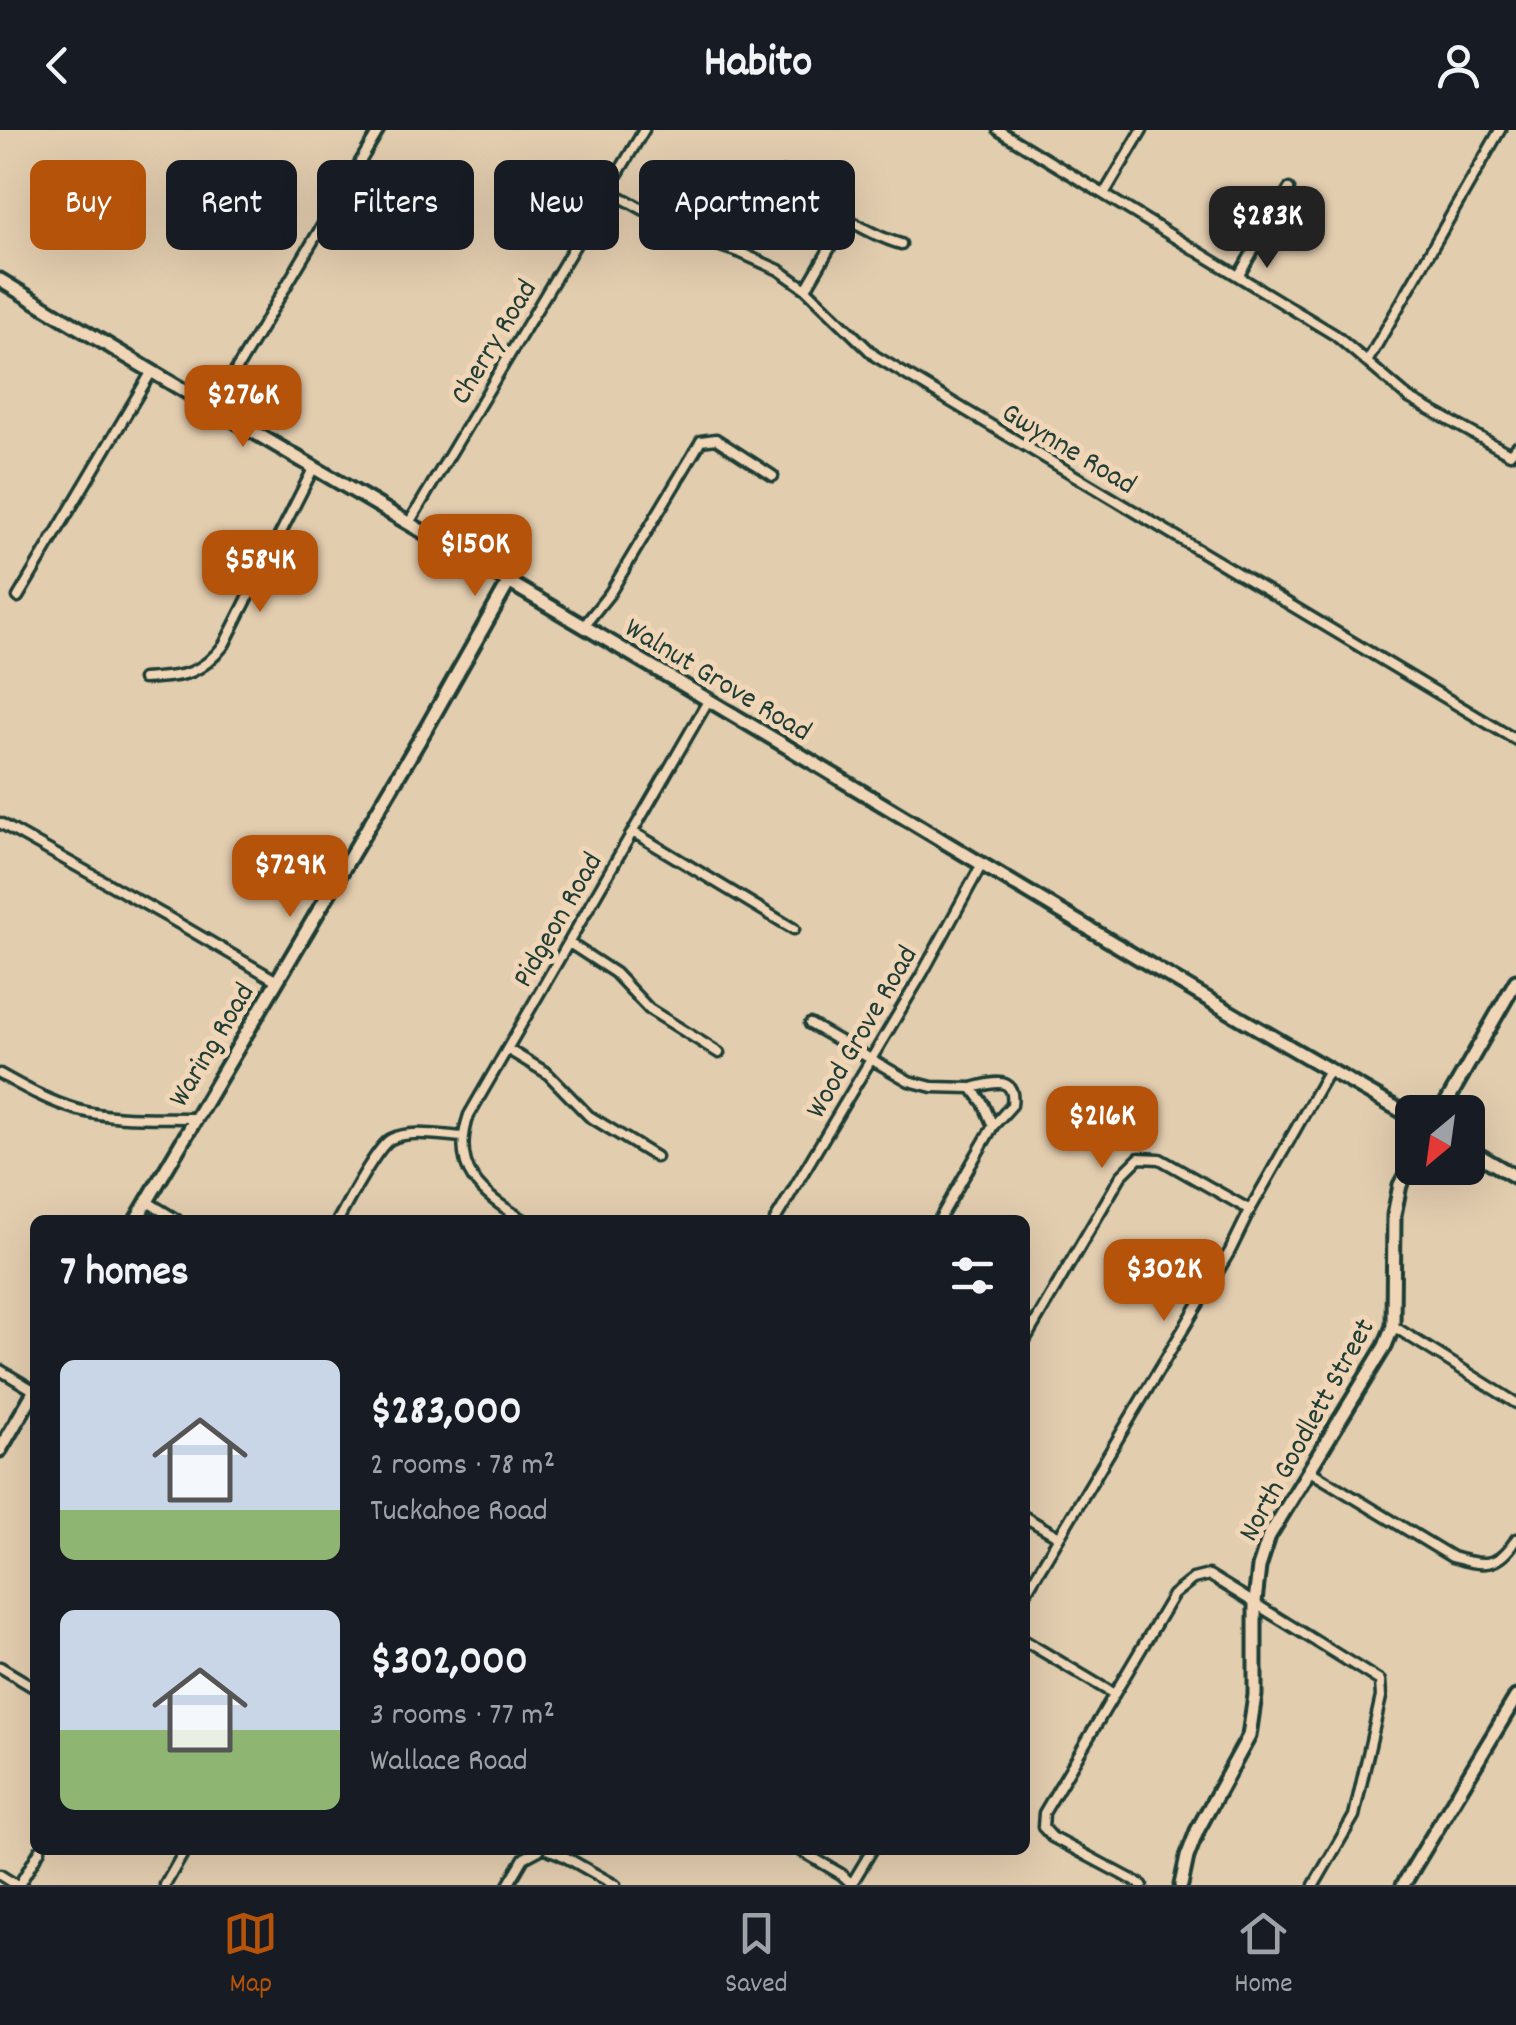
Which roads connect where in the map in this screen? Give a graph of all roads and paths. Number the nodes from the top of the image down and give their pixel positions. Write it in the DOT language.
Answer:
graph roads {
  1 [pos="379,130"];
  2 [pos="644,130"];
  3 [pos="998,130"];
  4 [pos="1142,130"];
  5 [pos="1484,130"];
  6 [pos="1498,134"];
  7 [pos="619,172"];
  8 [pos="1289,189"];
  9 [pos="1104,194"];
  10 [pos="619,196"];
  11 [pos="855,222"];
  12 [pos="901,244"];
  13 [pos="572,250"];
  14 [pos="829,250"];
  15 [pos="1239,275"];
  16 [pos="0,280"];
  17 [pos="806,289"];
  18 [pos="1367,362"];
  19 [pos="152,371"];
  20 [pos="213,408"];
  21 [pos="1513,451"];
  22 [pos="312,468"];
  23 [pos="773,476"];
  24 [pos="409,523"];
  25 [pos="509,582"];
  26 [pos="18,597"];
  27 [pos="583,627"];
  28 [pos="143,679"];
  29 [pos="708,701"];
  30 [pos="1516,740"];
  31 [pos="0,823"];
  32 [pos="633,832"];
  33 [pos="982,864"];
  34 [pos="794,929"];
  35 [pos="569,944"];
  36 [pos="277,981"];
  37 [pos="1516,981"];
  38 [pos="810,1024"];
  39 [pos="507,1049"];
  40 [pos="719,1053"];
  41 [pos="870,1060"];
  42 [pos="1330,1070"];
  43 [pos="0,1074"];
  44 [pos="972,1088"];
  45 [pos="1451,1095"];
  46 [pos="1395,1108"];
  47 [pos="194,1118"];
  48 [pos="993,1126"];
  49 [pos="463,1137"];
  50 [pos="656,1157"];
  51 [pos="1485,1159"];
  52 [pos="1516,1177"];
  53 [pos="1401,1185"];
  54 [pos="146,1202"];
  55 [pos="1250,1210"];
  56 [pos="139,1215"];
  57 [pos="168,1215"];
  58 [pos="341,1215"];
  59 [pos="517,1215"];
  60 [pos="779,1215"];
  61 [pos="942,1215"];
  62 [pos="1394,1326"];
  63 [pos="1030,1331"];
  64 [pos="0,1370"];
  65 [pos="30,1388"];
  66 [pos="30,1399"];
  67 [pos="1516,1404"];
  68 [pos="0,1450"];
  69 [pos="1310,1471"];
  70 [pos="1030,1520"];
  71 [pos="1058,1537"];
  72 [pos="1516,1539"];
  73 [pos="1030,1585"];
  74 [pos="1255,1602"];
  75 [pos="1030,1644"];
  76 [pos="0,1668"];
  77 [pos="30,1685"];
  78 [pos="1114,1694"];
  79 [pos="1516,1696"];
  80 [pos="1043,1827"];
  81 [pos="1033,1829"];
  82 [pos="37,1855"];
  83 [pos="182,1855"];
  84 [pos="530,1855"];
  85 [pos="562,1855"];
  86 [pos="809,1855"];
  87 [pos="869,1855"];
  88 [pos="0,1875"];
  89 [pos="17,1885"];
  90 [pos="164,1885"];
  91 [pos="508,1885"];
  92 [pos="614,1885"];
  93 [pos="852,1885"];
  94 [pos="1142,1885"];
  95 [pos="1180,1885"];
  96 [pos="1314,1885"];
  97 [pos="1403,1885"];
  1 -- 20 [label="street"];
  2 -- 7 [label="street, Cherry Road"];
  3 -- 9 [label="street"];
  4 -- 9 [label="street"];
  5 -- 6 [label="street"];
  6 -- 18 [label="street"];
  8 -- 15 [label="street"];
  9 -- 15 [label="street"];
  10 -- 17 [label="street, Gwynne Road"];
  11 -- 12 [label="street"];
  13 -- 24 [label="street, Cherry Road"];
  14 -- 17 [label="street"];
  15 -- 18 [label="street"];
  16 -- 19 [label="main road, Walnut Grove Road"];
  17 -- 30 [label="street, Gwynne Road"];
  18 -- 21 [label="street"];
  19 -- 20 [label="main road, Walnut Grove Road"];
  19 -- 26 [label="street"];
  20 -- 22 [label="main road, Walnut Grove Road"];
  22 -- 24 [label="main road, Walnut Grove Road"];
  22 -- 28 [label="street"];
  23 -- 27 [label="street"];
  24 -- 25 [label="main road, Walnut Grove Road"];
  25 -- 27 [label="main road, Walnut Grove Road"];
  25 -- 36 [label="main road, Waring Road"];
  27 -- 29 [label="main road, Walnut Grove Road"];
  29 -- 32 [label="street, Pidgeon Road"];
  29 -- 33 [label="main road, Walnut Grove Road"];
  31 -- 36 [label="street"];
  32 -- 34 [label="street"];
  32 -- 35 [label="street, Pidgeon Road"];
  33 -- 41 [label="street, Wood Grove Road"];
  33 -- 42 [label="main road, Walnut Grove Road"];
  35 -- 39 [label="street, Pidgeon Road"];
  35 -- 40 [label="street"];
  36 -- 47 [label="main road, Waring Road"];
  37 -- 45 [label="main road"];
  38 -- 41 [label="street"];
  39 -- 49 [label="street, Pidgeon Road"];
  39 -- 50 [label="street"];
  41 -- 44 [label="street"];
  41 -- 60 [label="street, Wood Grove Road"];
  42 -- 46 [label="main road, Walnut Grove Road"];
  42 -- 55 [label="street"];
  43 -- 47 [label="street"];
  44 -- 48 [label="street"];
  44 -- 48 [label="street"];
  47 -- 54 [label="main road, Waring Road"];
  48 -- 61 [label="street"];
  49 -- 58 [label="street"];
  49 -- 59 [label="street"];
  51 -- 52 [label="main road"];
  53 -- 62 [label="main road, North Goodlett Street"];
  54 -- 56 [label="main road, Waring Road"];
  54 -- 57 [label="street"];
  55 -- 63 [label="street"];
  55 -- 71 [label="street"];
  62 -- 67 [label="street"];
  62 -- 69 [label="main road, North Goodlett Street"];
  64 -- 65 [label="street"];
  66 -- 68 [label="main road"];
  69 -- 72 [label="street"];
  69 -- 74 [label="main road, North Goodlett Street"];
  70 -- 71 [label="street"];
  71 -- 73 [label="street"];
  74 -- 78 [label="street"];
  74 -- 95 [label="main road, North Goodlett Street"];
  74 -- 96 [label="street"];
  75 -- 78 [label="street"];
  76 -- 77 [label="street"];
  78 -- 80 [label="street"];
  79 -- 97 [label="main road"];
  80 -- 81 [label="street"];
  80 -- 94 [label="street"];
  82 -- 89 [label="street"];
  83 -- 90 [label="street"];
  84 -- 91 [label="street"];
  85 -- 92 [label="street"];
  86 -- 93 [label="street"];
  87 -- 93 [label="street"];
  88 -- 89 [label="street"];
}
